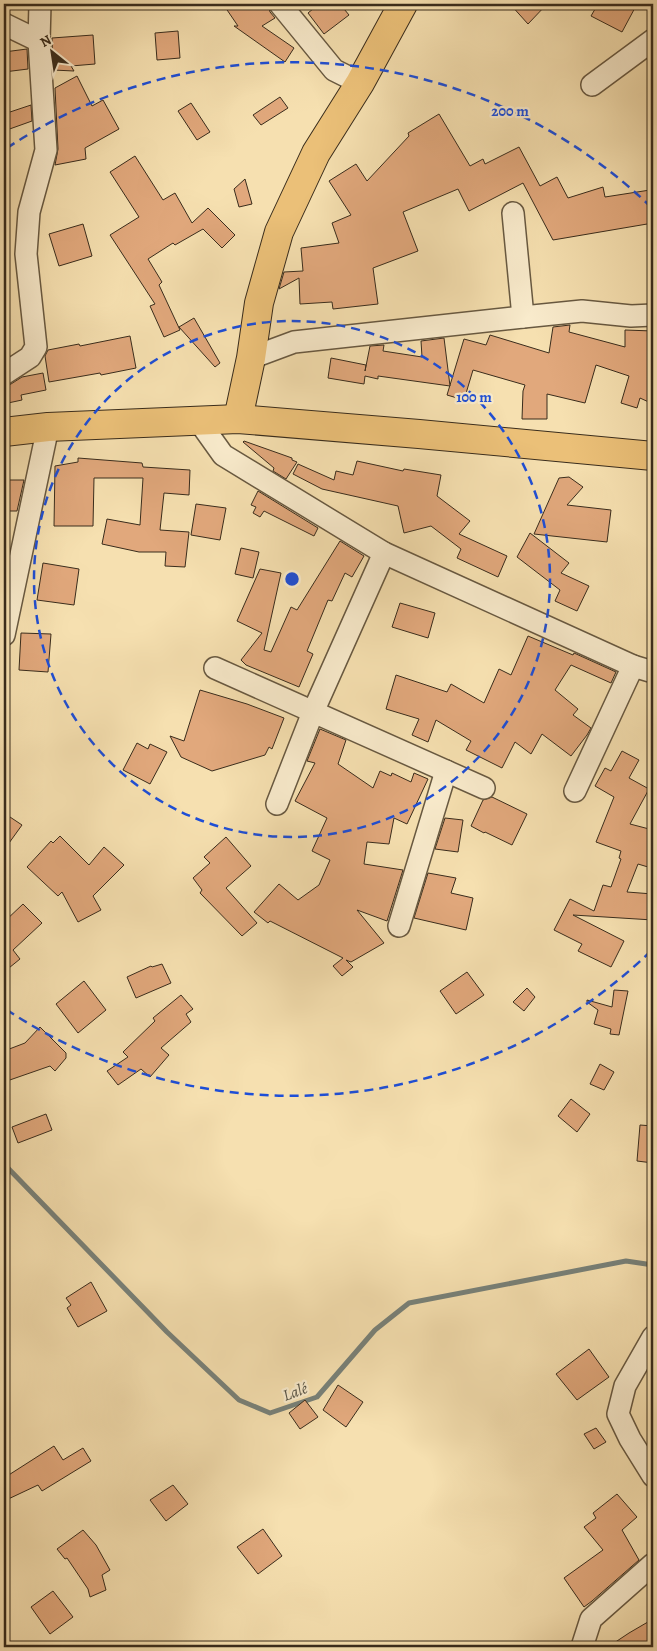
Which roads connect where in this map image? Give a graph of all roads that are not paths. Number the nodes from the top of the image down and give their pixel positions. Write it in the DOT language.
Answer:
graph roads {
  1 [pos="40,4"];
  2 [pos="280,4"];
  3 [pos="403,4"];
  4 [pos="4,24"];
  5 [pos="653,40"];
  6 [pos="39,41"];
  7 [pos="360,83"];
  8 [pos="592,85"];
  9 [pos="513,213"];
  10 [pos="653,315"];
  11 [pos="523,317"];
  12 [pos="251,358"];
  13 [pos="4,374"];
  14 [pos="198,420"];
  15 [pos="238,420"];
  16 [pos="48,427"];
  17 [pos="4,432"];
  18 [pos="653,456"];
  19 [pos="384,553"];
  20 [pos="4,635"];
  21 [pos="633,666"];
  22 [pos="215,668"];
  23 [pos="653,672"];
  24 [pos="313,712"];
  25 [pos="446,772"];
  26 [pos="484,788"];
  27 [pos="575,791"];
  28 [pos="277,804"];
  29 [pos="399,926"];
  30 [pos="653,1337"];
  31 [pos="653,1476"];
  32 [pos="653,1564"];
  33 [pos="582,1647"];
  1 -- 6 [label="street"];
  2 -- 7 [label="street"];
  3 -- 7 [label="main road"];
  4 -- 6 [label="street"];
  5 -- 8 [label="street"];
  6 -- 13 [label="street"];
  7 -- 12 [label="main road"];
  9 -- 11 [label="street"];
  10 -- 11 [label="street"];
  11 -- 12 [label="street"];
  12 -- 15 [label="main road"];
  14 -- 15 [label="main road"];
  14 -- 16 [label="main road"];
  14 -- 19 [label="street"];
  15 -- 18 [label="main road"];
  16 -- 17 [label="main road"];
  16 -- 20 [label="street"];
  19 -- 21 [label="street"];
  19 -- 24 [label="street"];
  21 -- 23 [label="street"];
  21 -- 27 [label="street"];
  22 -- 24 [label="street"];
  24 -- 25 [label="street"];
  24 -- 28 [label="street"];
  25 -- 26 [label="street"];
  25 -- 29 [label="street"];
  30 -- 31 [label="street"];
  32 -- 33 [label="street"];
}
